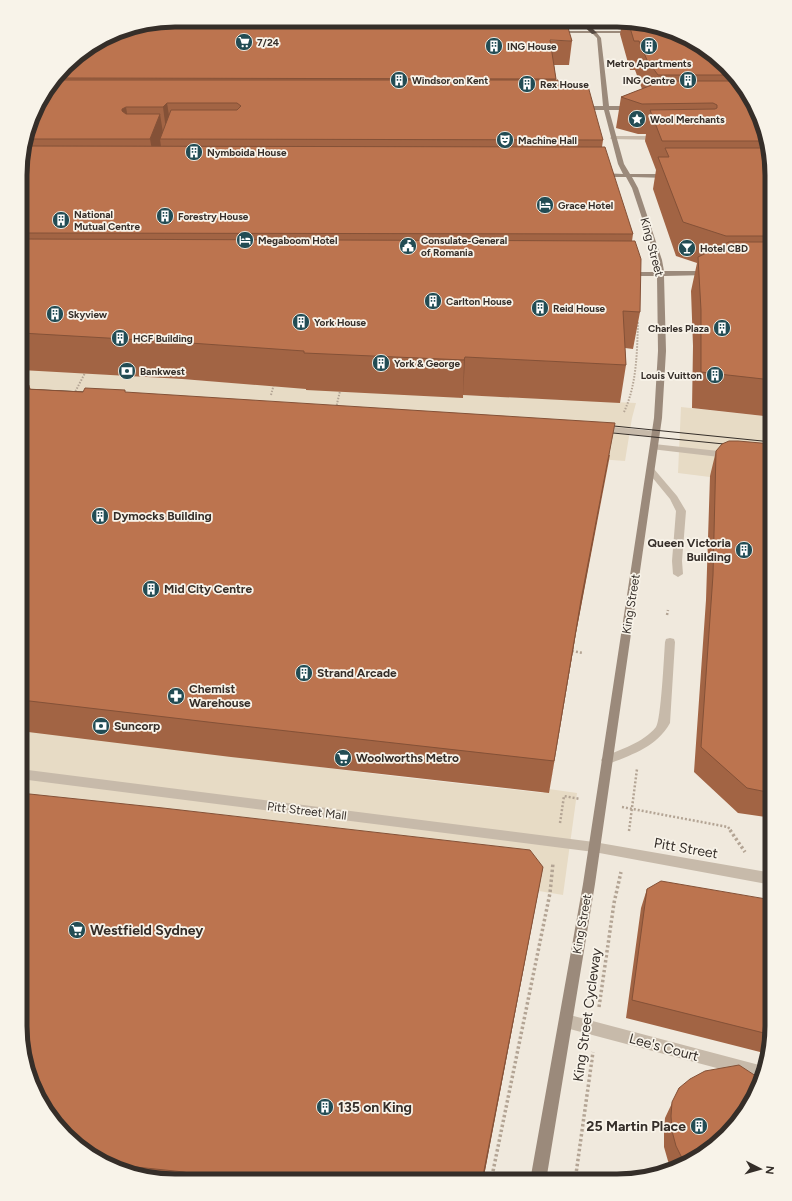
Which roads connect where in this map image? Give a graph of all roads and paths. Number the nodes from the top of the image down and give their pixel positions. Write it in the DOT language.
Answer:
graph roads {
  1 [pos="558,27"];
  2 [pos="588,27"];
  3 [pos="552,31"];
  4 [pos="639,32"];
  5 [pos="594,33"];
  6 [pos="572,108"];
  7 [pos="606,108"];
  8 [pos="640,108"];
  9 [pos="613,138"];
  10 [pos="668,138"];
  11 [pos="597,175"];
  12 [pos="628,176"];
  13 [pos="677,176"];
  14 [pos="720,273"];
  15 [pos="617,274"];
  16 [pos="661,274"];
  17 [pos="638,318"];
  18 [pos="86,373"];
  19 [pos="275,381"];
  20 [pos="340,392"];
  21 [pos="73,395"];
  22 [pos="271,395"];
  23 [pos="335,411"];
  24 [pos="623,414"];
  25 [pos="592,428"];
  26 [pos="656,434"];
  27 [pos="654,447"];
  28 [pos="734,456"];
  29 [pos="651,471"];
  30 [pos="678,574"];
  31 [pos="668,610"];
  32 [pos="667,615"];
  33 [pos="670,642"];
  34 [pos="572,651"];
  35 [pos="583,653"];
  36 [pos="641,745"];
  37 [pos="607,760"];
  38 [pos="27,775"];
  39 [pos="564,796"];
  40 [pos="577,799"];
  41 [pos="643,811"];
  42 [pos="628,838"];
  43 [pos="556,843"];
  44 [pos="594,847"];
  45 [pos="626,853"];
  46 [pos="747,856"];
  47 [pos="765,878"];
  48 [pos="566,1021"];
  49 [pos="596,1029"];
  50 [pos="758,1072"];
  51 [pos="492,1174"];
  52 [pos="539,1174"];
  53 [pos="576,1174"];
  1 -- 3 [label="highway"];
  2 -- 5 [label="highway"];
  3 -- 5 [label="main road"];
  4 -- 5 [label="main road"];
  5 -- 7 [label="main road, King Street"];
  6 -- 7 [label="main road"];
  7 -- 8 [label="main road"];
  7 -- 9 [label="main road, King Street"];
  9 -- 10 [label="street"];
  9 -- 12 [label="main road, King Street"];
  11 -- 12 [label="main road"];
  12 -- 13 [label="main road"];
  12 -- 16 [label="main road, King Street"];
  14 -- 16 [label="main road"];
  15 -- 16 [label="main road"];
  16 -- 26 [label="main road, King Street"];
  17 -- 24 [label="path"];
  18 -- 21 [label="path"];
  19 -- 22 [label="path"];
  20 -- 23 [label="path"];
  25 -- 26 [label="street"];
  26 -- 27 [label="main road, King Street"];
  27 -- 28 [label="street"];
  27 -- 29 [label="main road, King Street"];
  29 -- 30 [label="street"];
  29 -- 37 [label="main road, King Street"];
  31 -- 32 [label="path"];
  33 -- 36 [label="street"];
  34 -- 35 [label="path"];
  36 -- 37 [label="street"];
  36 -- 42 [label="path"];
  37 -- 44 [label="main road, King Street"];
  38 -- 43 [label="street, Pitt Street Mall"];
  39 -- 40 [label="path"];
  41 -- 46 [label="path"];
  43 -- 44 [label="street, Pitt Street Mall"];
  43 -- 51 [label="path"];
  44 -- 45 [label="street, Pitt Street"];
  44 -- 48 [label="main road, King Street"];
  45 -- 47 [label="street, Pitt Street"];
  45 -- 49 [label="path, King Street Cycleway"];
  48 -- 49 [label="street, Lee's Court"];
  48 -- 52 [label="main road, King Street"];
  49 -- 50 [label="street, Lee's Court"];
  49 -- 53 [label="path, King Street Cycleway"];
}
